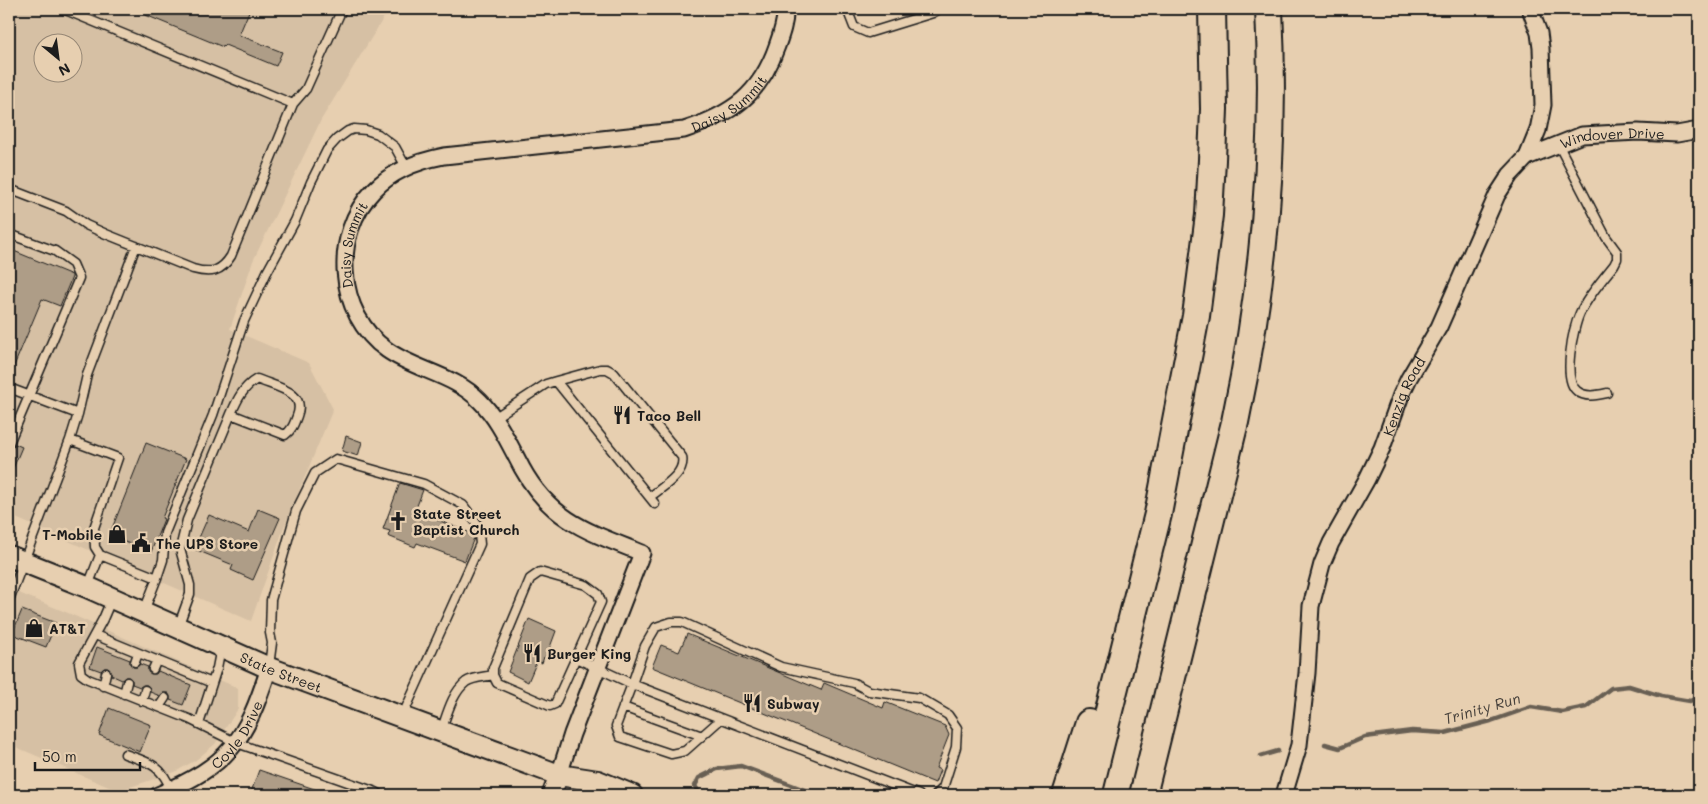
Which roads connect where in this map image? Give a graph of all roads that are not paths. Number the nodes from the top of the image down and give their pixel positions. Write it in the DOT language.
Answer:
graph roads {
  1 [pos="62,9"];
  2 [pos="342,9"];
  3 [pos="785,9"];
  4 [pos="847,9"];
  5 [pos="939,9"];
  6 [pos="1212,9"];
  7 [pos="1270,9"];
  8 [pos="1530,9"];
  9 [pos="293,104"];
  10 [pos="1699,130"];
  11 [pos="1558,144"];
  12 [pos="1527,157"];
  13 [pos="406,168"];
  14 [pos="9,188"];
  15 [pos="9,234"];
  16 [pos="136,246"];
  17 [pos="556,381"];
  18 [pos="9,388"];
  19 [pos="1607,393"];
  20 [pos="28,394"];
  21 [pos="78,414"];
  22 [pos="213,415"];
  23 [pos="230,417"];
  24 [pos="494,418"];
  25 [pos="70,440"];
  26 [pos="9,443"];
  27 [pos="1167,469"];
  28 [pos="100,555"];
  29 [pos="16,558"];
  30 [pos="157,578"];
  31 [pos="87,587"];
  32 [pos="112,598"];
  33 [pos="9,600"];
  34 [pos="144,612"];
  35 [pos="178,627"];
  36 [pos="95,635"];
  37 [pos="118,644"];
  38 [pos="221,647"];
  39 [pos="138,653"];
  40 [pos="115,654"];
  41 [pos="576,658"];
  42 [pos="157,660"];
  43 [pos="135,662"];
  44 [pos="269,668"];
  45 [pos="152,669"];
  46 [pos="179,669"];
  47 [pos="597,669"];
  48 [pos="106,674"];
  49 [pos="493,675"];
  50 [pos="174,678"];
  51 [pos="127,682"];
  52 [pos="212,683"];
  53 [pos="632,684"];
  54 [pos="103,686"];
  55 [pos="145,690"];
  56 [pos="124,694"];
  57 [pos="165,698"];
  58 [pos="142,701"];
  59 [pos="159,707"];
  60 [pos="623,707"];
  61 [pos="402,717"];
  62 [pos="721,718"];
  63 [pos="199,724"];
  64 [pos="441,731"];
  65 [pos="702,736"];
  66 [pos="237,743"];
  67 [pos="125,754"];
  68 [pos="559,775"];
  69 [pos="164,792"];
  70 [pos="381,795"];
  71 [pos="551,795"];
  72 [pos="578,795"];
  73 [pos="632,795"];
  74 [pos="919,795"];
  75 [pos="936,795"];
  76 [pos="1066,795"];
  77 [pos="1088,795"];
  78 [pos="1143,795"];
  79 [pos="1284,795"];
  1 -- 9 [label="lane"];
  2 -- 9 [label="lane"];
  3 -- 13 [label="street, Daisy Summit"];
  4 -- 5 [label="lane"];
  6 -- 27 [label="highway"];
  7 -- 78 [label="highway"];
  8 -- 12 [label="street, Kenzig Road"];
  9 -- 16 [label="lane"];
  10 -- 11 [label="street, Windover Drive"];
  11 -- 12 [label="street, Windover Drive"];
  11 -- 19 [label="lane"];
  12 -- 79 [label="street, Kenzig Road"];
  13 -- 22 [label="lane"];
  13 -- 24 [label="street, Daisy Summit"];
  14 -- 16 [label="lane"];
  15 -- 20 [label="lane"];
  16 -- 21 [label="lane"];
  17 -- 17 [label="lane"];
  17 -- 24 [label="lane"];
  18 -- 20 [label="lane"];
  20 -- 21 [label="lane"];
  20 -- 26 [label="lane"];
  21 -- 25 [label="lane"];
  22 -- 23 [label="lane"];
  22 -- 30 [label="lane"];
  23 -- 23 [label="lane"];
  23 -- 35 [label="lane"];
  24 -- 47 [label="street, Daisy Summit"];
  25 -- 28 [label="lane"];
  25 -- 29 [label="lane"];
  27 -- 76 [label="highway"];
  27 -- 77 [label="highway"];
  28 -- 30 [label="lane"];
  28 -- 31 [label="lane"];
  29 -- 31 [label="main road, State Street"];
  29 -- 33 [label="lane"];
  30 -- 34 [label="lane"];
  31 -- 32 [label="main road, State Street"];
  32 -- 34 [label="main road, State Street"];
  32 -- 36 [label="lane"];
  34 -- 35 [label="main road, State Street"];
  35 -- 38 [label="main road, State Street"];
  36 -- 37 [label="lane"];
  36 -- 54 [label="lane"];
  37 -- 39 [label="lane"];
  37 -- 40 [label="lane"];
  38 -- 44 [label="main road, State Street"];
  38 -- 52 [label="lane"];
  39 -- 42 [label="lane"];
  39 -- 43 [label="lane"];
  41 -- 47 [label="lane"];
  41 -- 49 [label="lane"];
  41 -- 49 [label="lane"];
  42 -- 45 [label="lane"];
  42 -- 46 [label="lane"];
  44 -- 61 [label="main road, State Street"];
  44 -- 61 [label="lane"];
  44 -- 66 [label="street, Coyle Drive"];
  46 -- 50 [label="lane"];
  46 -- 52 [label="lane"];
  47 -- 53 [label="lane"];
  47 -- 68 [label="street"];
  48 -- 54 [label="lane"];
  49 -- 64 [label="lane"];
  51 -- 56 [label="lane"];
  52 -- 63 [label="lane"];
  53 -- 60 [label="lane"];
  53 -- 62 [label="lane"];
  53 -- 75 [label="lane"];
  54 -- 56 [label="lane"];
  55 -- 58 [label="lane"];
  56 -- 58 [label="lane"];
  57 -- 59 [label="lane"];
  58 -- 59 [label="lane"];
  59 -- 63 [label="lane"];
  60 -- 65 [label="lane"];
  60 -- 65 [label="lane"];
  61 -- 64 [label="main road, State Street"];
  62 -- 65 [label="lane"];
  62 -- 74 [label="lane"];
  63 -- 66 [label="lane"];
  64 -- 68 [label="main road, State Street"];
  66 -- 69 [label="street, Coyle Drive"];
  66 -- 70 [label="lane"];
  67 -- 69 [label="lane"];
  68 -- 71 [label="street"];
  68 -- 72 [label="main road, State Street"];
  68 -- 73 [label="main road, State Street"];
}
